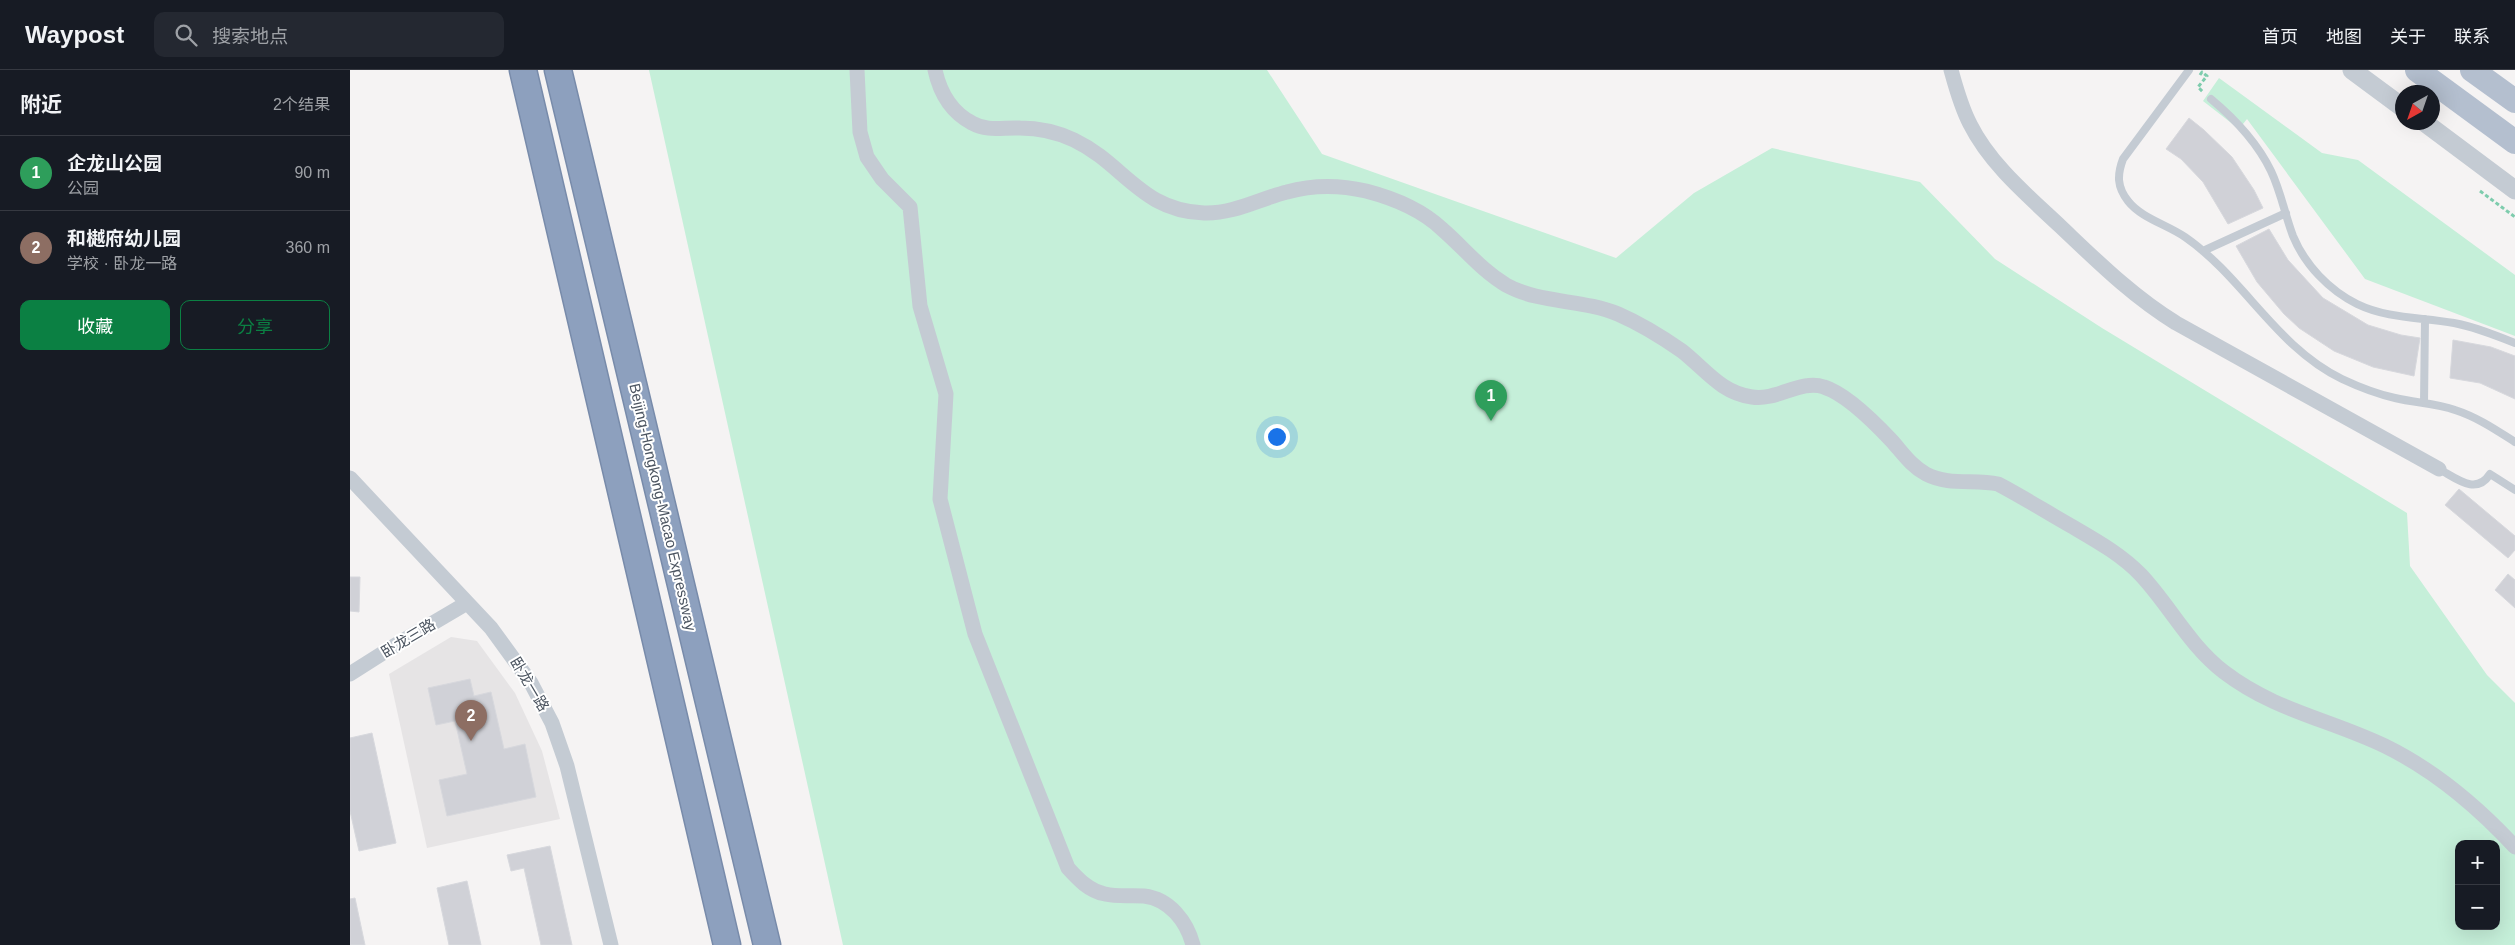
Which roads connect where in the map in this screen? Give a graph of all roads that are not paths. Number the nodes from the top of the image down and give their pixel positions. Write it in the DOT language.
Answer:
graph roads {
  1 [pos="523,70"];
  2 [pos="558,70"];
  3 [pos="571,70"];
  4 [pos="857,70"];
  5 [pos="935,70"];
  6 [pos="1951,70"];
  7 [pos="2352,70"];
  8 [pos="2417,70"];
  9 [pos="2188,72"];
  10 [pos="2481,76"];
  11 [pos="2515,90"];
  12 [pos="2211,99"];
  13 [pos="2515,101"];
  14 [pos="2395,102"];
  15 [pos="2435,130"];
  16 [pos="2515,142"];
  17 [pos="578,149"];
  18 [pos="2515,190"];
  19 [pos="2286,214"];
  20 [pos="2203,251"];
  21 [pos="2425,319"];
  22 [pos="2515,343"];
  23 [pos="2424,403"];
  24 [pos="2515,442"];
  25 [pos="2439,469"];
  26 [pos="350,478"];
  27 [pos="2515,490"];
  28 [pos="467,603"];
  29 [pos="350,674"];
  30 [pos="2515,847"];
  31 [pos="611,945"];
  32 [pos="727,945"];
  33 [pos="767,945"];
  34 [pos="1193,945"];
  1 -- 32 [label="highway"];
  2 -- 17 [label="highway, Beijing-Hongkong-Macao Expressway"];
  3 -- 17 [label="highway"];
  4 -- 34 [label="street"];
  5 -- 30 [label="street"];
  6 -- 25 [label="street"];
  7 -- 14 [label="street"];
  8 -- 16 [label="main road"];
  9 -- 20 [label="lane"];
  10 -- 11 [label="main road"];
  10 -- 13 [label="main road"];
  12 -- 19 [label="lane"];
  15 -- 18 [label="street"];
  17 -- 33 [label="highway, Beijing-Hongkong-Macao Expressway"];
  19 -- 20 [label="lane"];
  19 -- 21 [label="lane"];
  20 -- 23 [label="lane"];
  21 -- 22 [label="lane"];
  21 -- 23 [label="lane"];
  23 -- 24 [label="lane"];
  25 -- 27 [label="lane"];
  26 -- 28 [label="street, 卧龙一路"];
  28 -- 29 [label="street, 卧龙三路"];
  28 -- 31 [label="street, 卧龙一路"];
}
